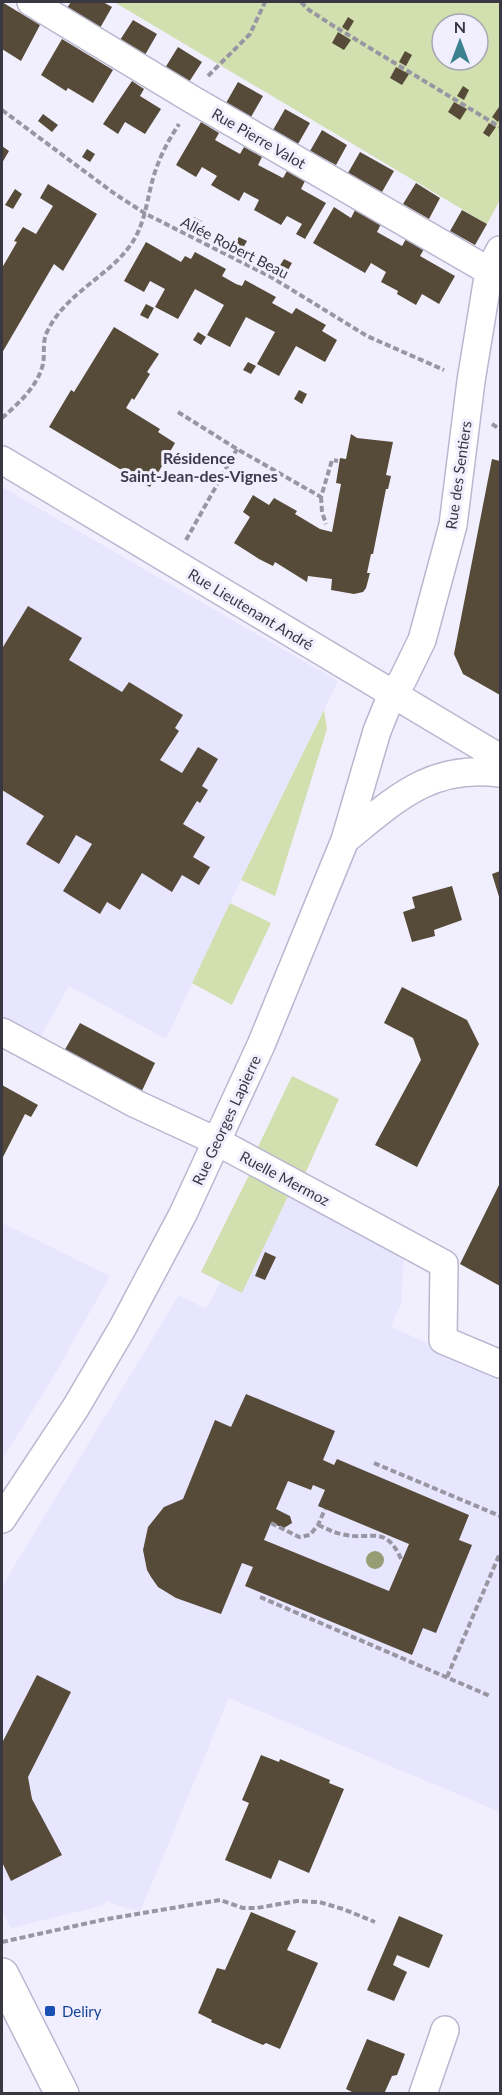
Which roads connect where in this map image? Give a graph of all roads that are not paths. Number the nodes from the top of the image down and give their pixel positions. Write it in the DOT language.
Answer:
graph roads {
  1 [pos="31,2"];
  2 [pos="495,261"];
  3 [pos="2,460"];
  4 [pos="392,694"];
  5 [pos="501,758"];
  6 [pos="501,773"];
  7 [pos="345,840"];
  8 [pos="2,1032"];
  9 [pos="216,1141"];
  10 [pos="501,1364"];
  11 [pos="2,1519"];
  12 [pos="2,1975"];
  13 [pos="445,2030"];
  14 [pos="62,2094"];
  15 [pos="423,2094"];
  1 -- 2 [label="street, Rue Pierre Valot"];
  2 -- 4 [label="street, Rue des Sentiers"];
  3 -- 4 [label="street, Rue Lieutenant André"];
  4 -- 5 [label="street, Rue Lieutenant André"];
  4 -- 7 [label="street, Rue Georges Lapierre"];
  6 -- 7 [label="street"];
  7 -- 9 [label="street, Rue Georges Lapierre"];
  8 -- 9 [label="street, Ruelle Mermoz"];
  9 -- 10 [label="street, Ruelle Mermoz"];
  9 -- 11 [label="street, Rue Georges Lapierre"];
  12 -- 14 [label="street"];
  13 -- 15 [label="street"];
}
